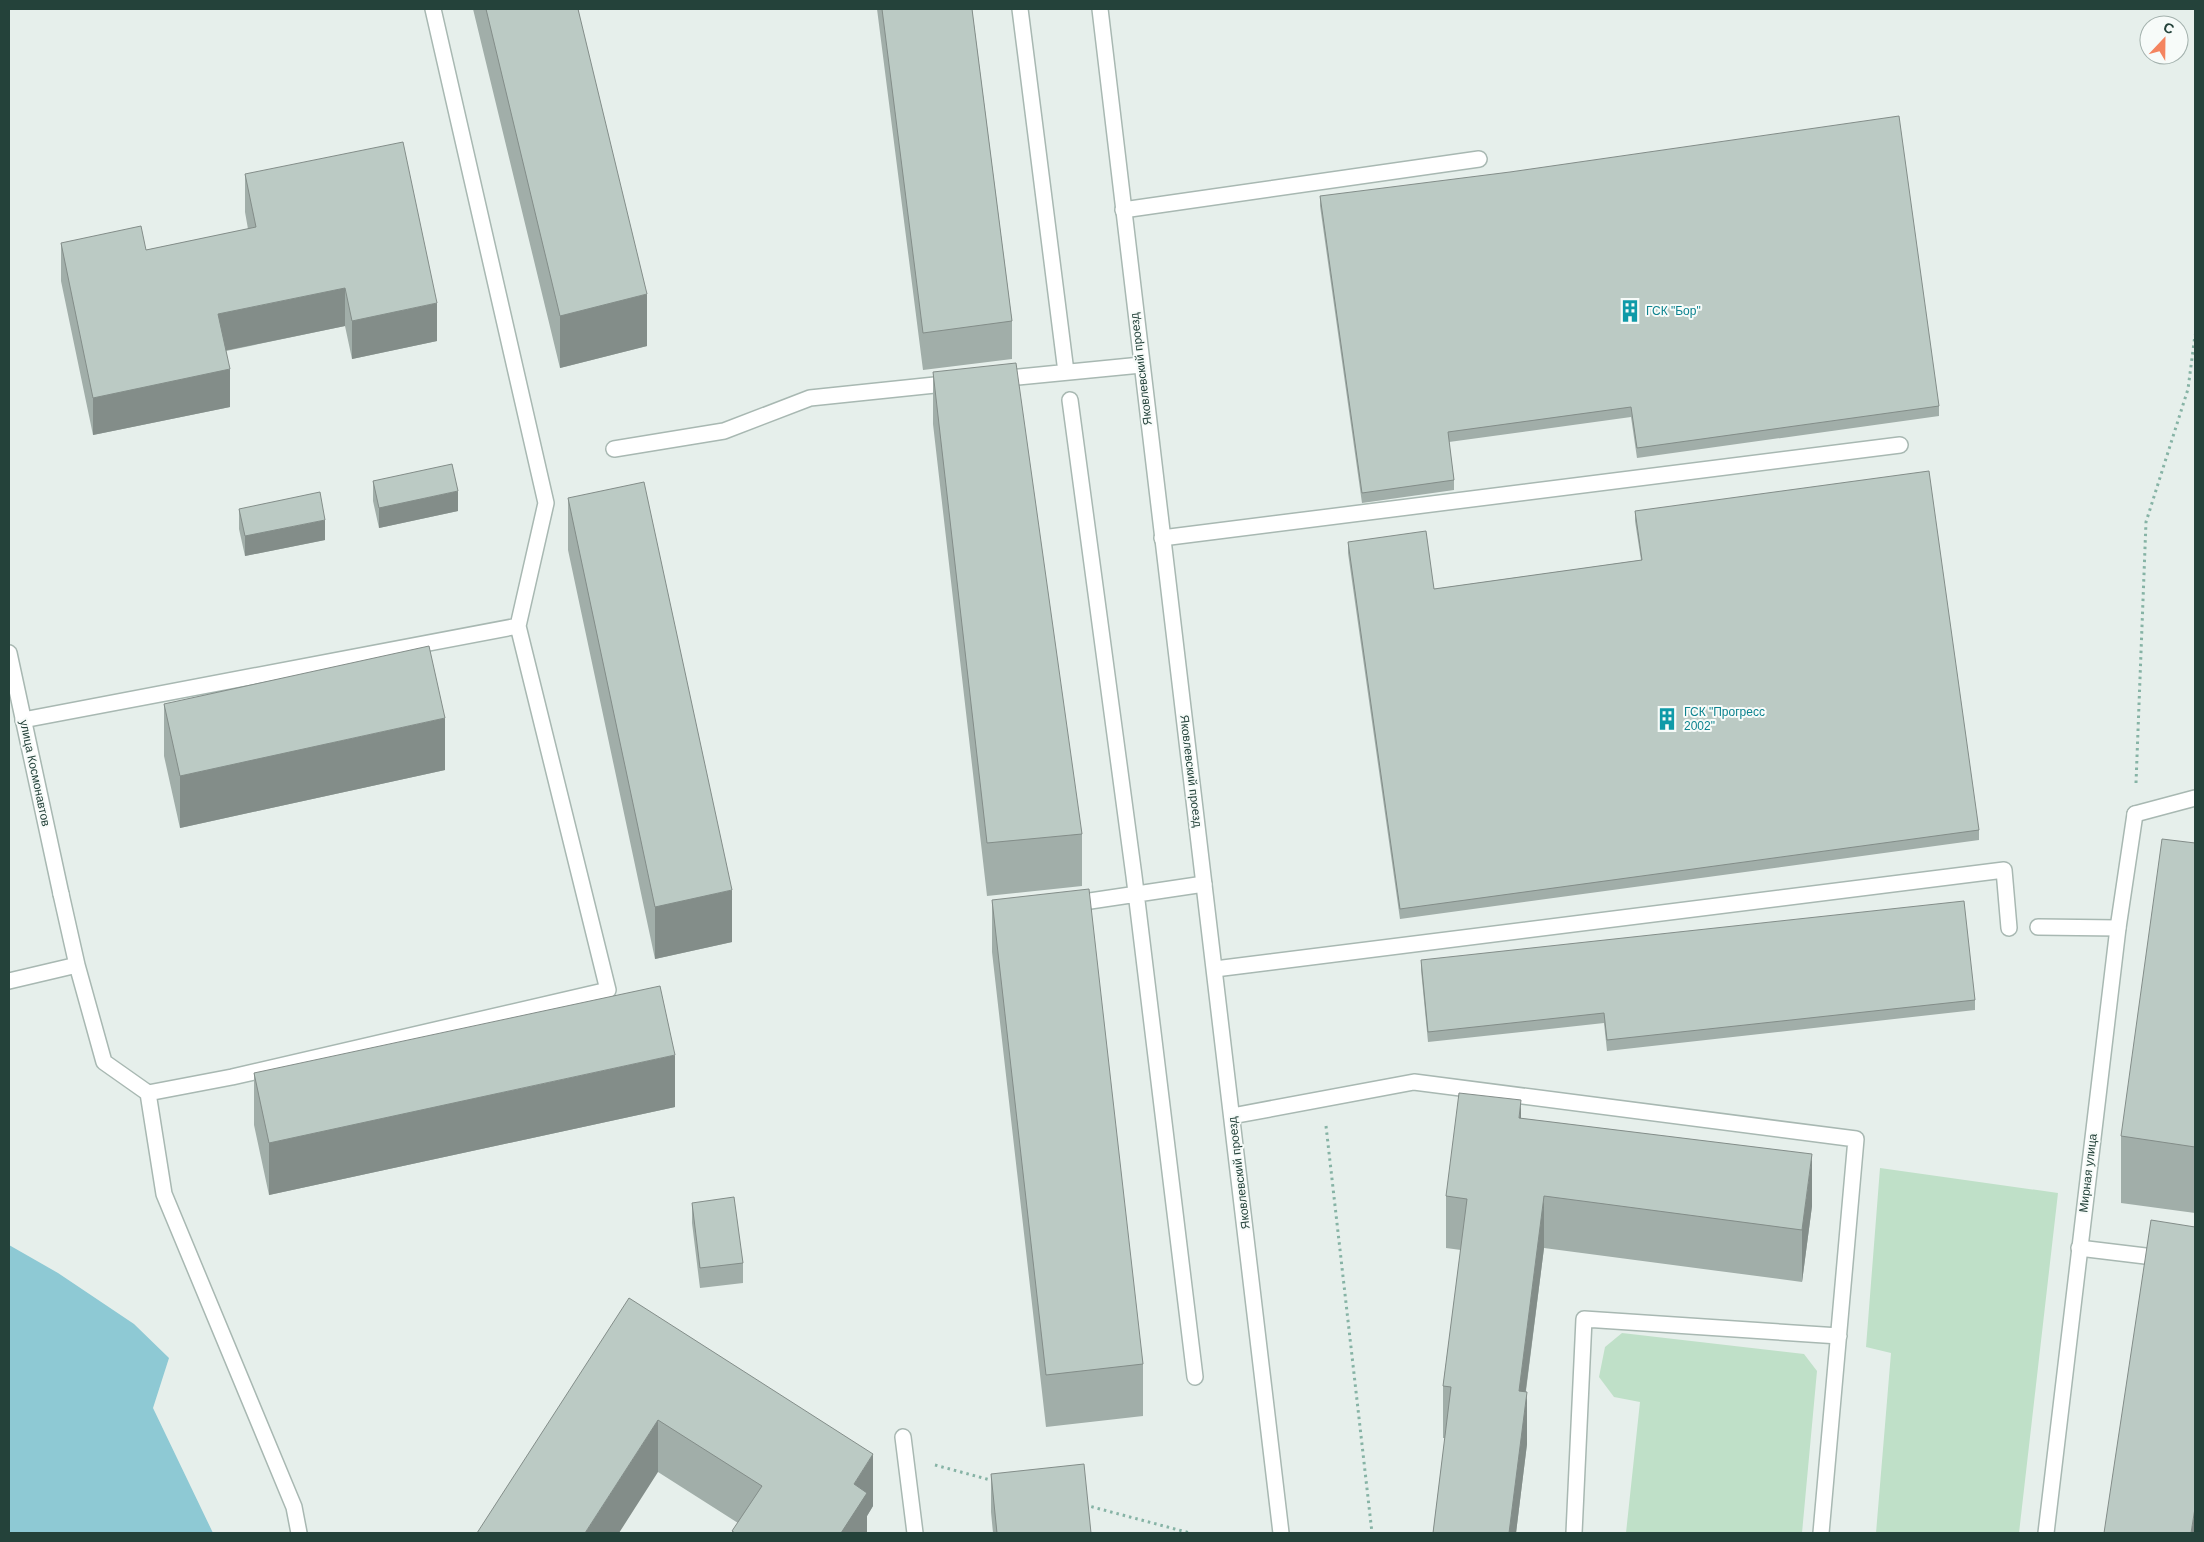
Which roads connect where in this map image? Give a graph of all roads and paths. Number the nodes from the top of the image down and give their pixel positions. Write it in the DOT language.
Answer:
graph roads {
  1 [pos="433,9"];
  2 [pos="1020,9"];
  3 [pos="1100,9"];
  4 [pos="1480,159"];
  5 [pos="1122,210"];
  6 [pos="2195,335"];
  7 [pos="1141,365"];
  8 [pos="1066,372"];
  9 [pos="988,380"];
  10 [pos="968,382"];
  11 [pos="1070,400"];
  12 [pos="1900,446"];
  13 [pos="614,448"];
  14 [pos="1162,538"];
  15 [pos="518,626"];
  16 [pos="9,653"];
  17 [pos="23,720"];
  18 [pos="2195,798"];
  19 [pos="2135,814"];
  20 [pos="1204,884"];
  21 [pos="1136,894"];
  22 [pos="1059,905"];
  23 [pos="2038,927"];
  24 [pos="2009,928"];
  25 [pos="2118,928"];
  26 [pos="77,965"];
  27 [pos="1214,969"];
  28 [pos="9,981"];
  29 [pos="148,1093"];
  30 [pos="1323,1099"];
  31 [pos="1232,1116"];
  32 [pos="2079,1248"];
  33 [pos="2195,1262"];
  34 [pos="1839,1336"];
  35 [pos="1195,1378"];
  36 [pos="903,1437"];
  37 [pos="906,1457"];
  38 [pos="1000,1482"];
  39 [pos="1076,1503"];
  40 [pos="299,1533"];
  41 [pos="915,1533"];
  42 [pos="1190,1533"];
  43 [pos="1281,1533"];
  44 [pos="1372,1533"];
  45 [pos="1574,1533"];
  46 [pos="1821,1533"];
  47 [pos="2046,1533"];
  1 -- 15 [label="street"];
  2 -- 8 [label="street"];
  3 -- 5 [label="street, Яковлевский проезд"];
  4 -- 5 [label="street"];
  5 -- 7 [label="street, Яковлевский проезд"];
  6 -- 19 [label="path"];
  7 -- 8 [label="street"];
  7 -- 14 [label="street, Яковлевский проезд"];
  8 -- 9 [label="street"];
  10 -- 13 [label="street"];
  11 -- 21 [label="street"];
  12 -- 14 [label="street"];
  14 -- 20 [label="street, Яковлевский проезд"];
  15 -- 17 [label="street"];
  15 -- 29 [label="street"];
  16 -- 17 [label="street, улица Космонавтов"];
  17 -- 26 [label="street, улица Космонавтов"];
  18 -- 19 [label="street"];
  19 -- 25 [label="street, Мирная улица"];
  20 -- 21 [label="street"];
  20 -- 27 [label="street, Яковлевский проезд"];
  21 -- 22 [label="street"];
  21 -- 35 [label="street"];
  23 -- 25 [label="street"];
  24 -- 27 [label="street"];
  25 -- 32 [label="street, Мирная улица"];
  26 -- 28 [label="street"];
  26 -- 29 [label="street, улица Космонавтов"];
  27 -- 31 [label="street, Яковлевский проезд"];
  29 -- 40 [label="street"];
  30 -- 31 [label="street"];
  30 -- 34 [label="street"];
  30 -- 44 [label="path"];
  31 -- 43 [label="street, Яковлевский проезд"];
  32 -- 33 [label="street"];
  32 -- 47 [label="street, Мирная улица"];
  34 -- 45 [label="street"];
  34 -- 46 [label="street"];
  36 -- 37 [label="street"];
  37 -- 38 [label="path"];
  37 -- 41 [label="street"];
  39 -- 42 [label="path"];
}
